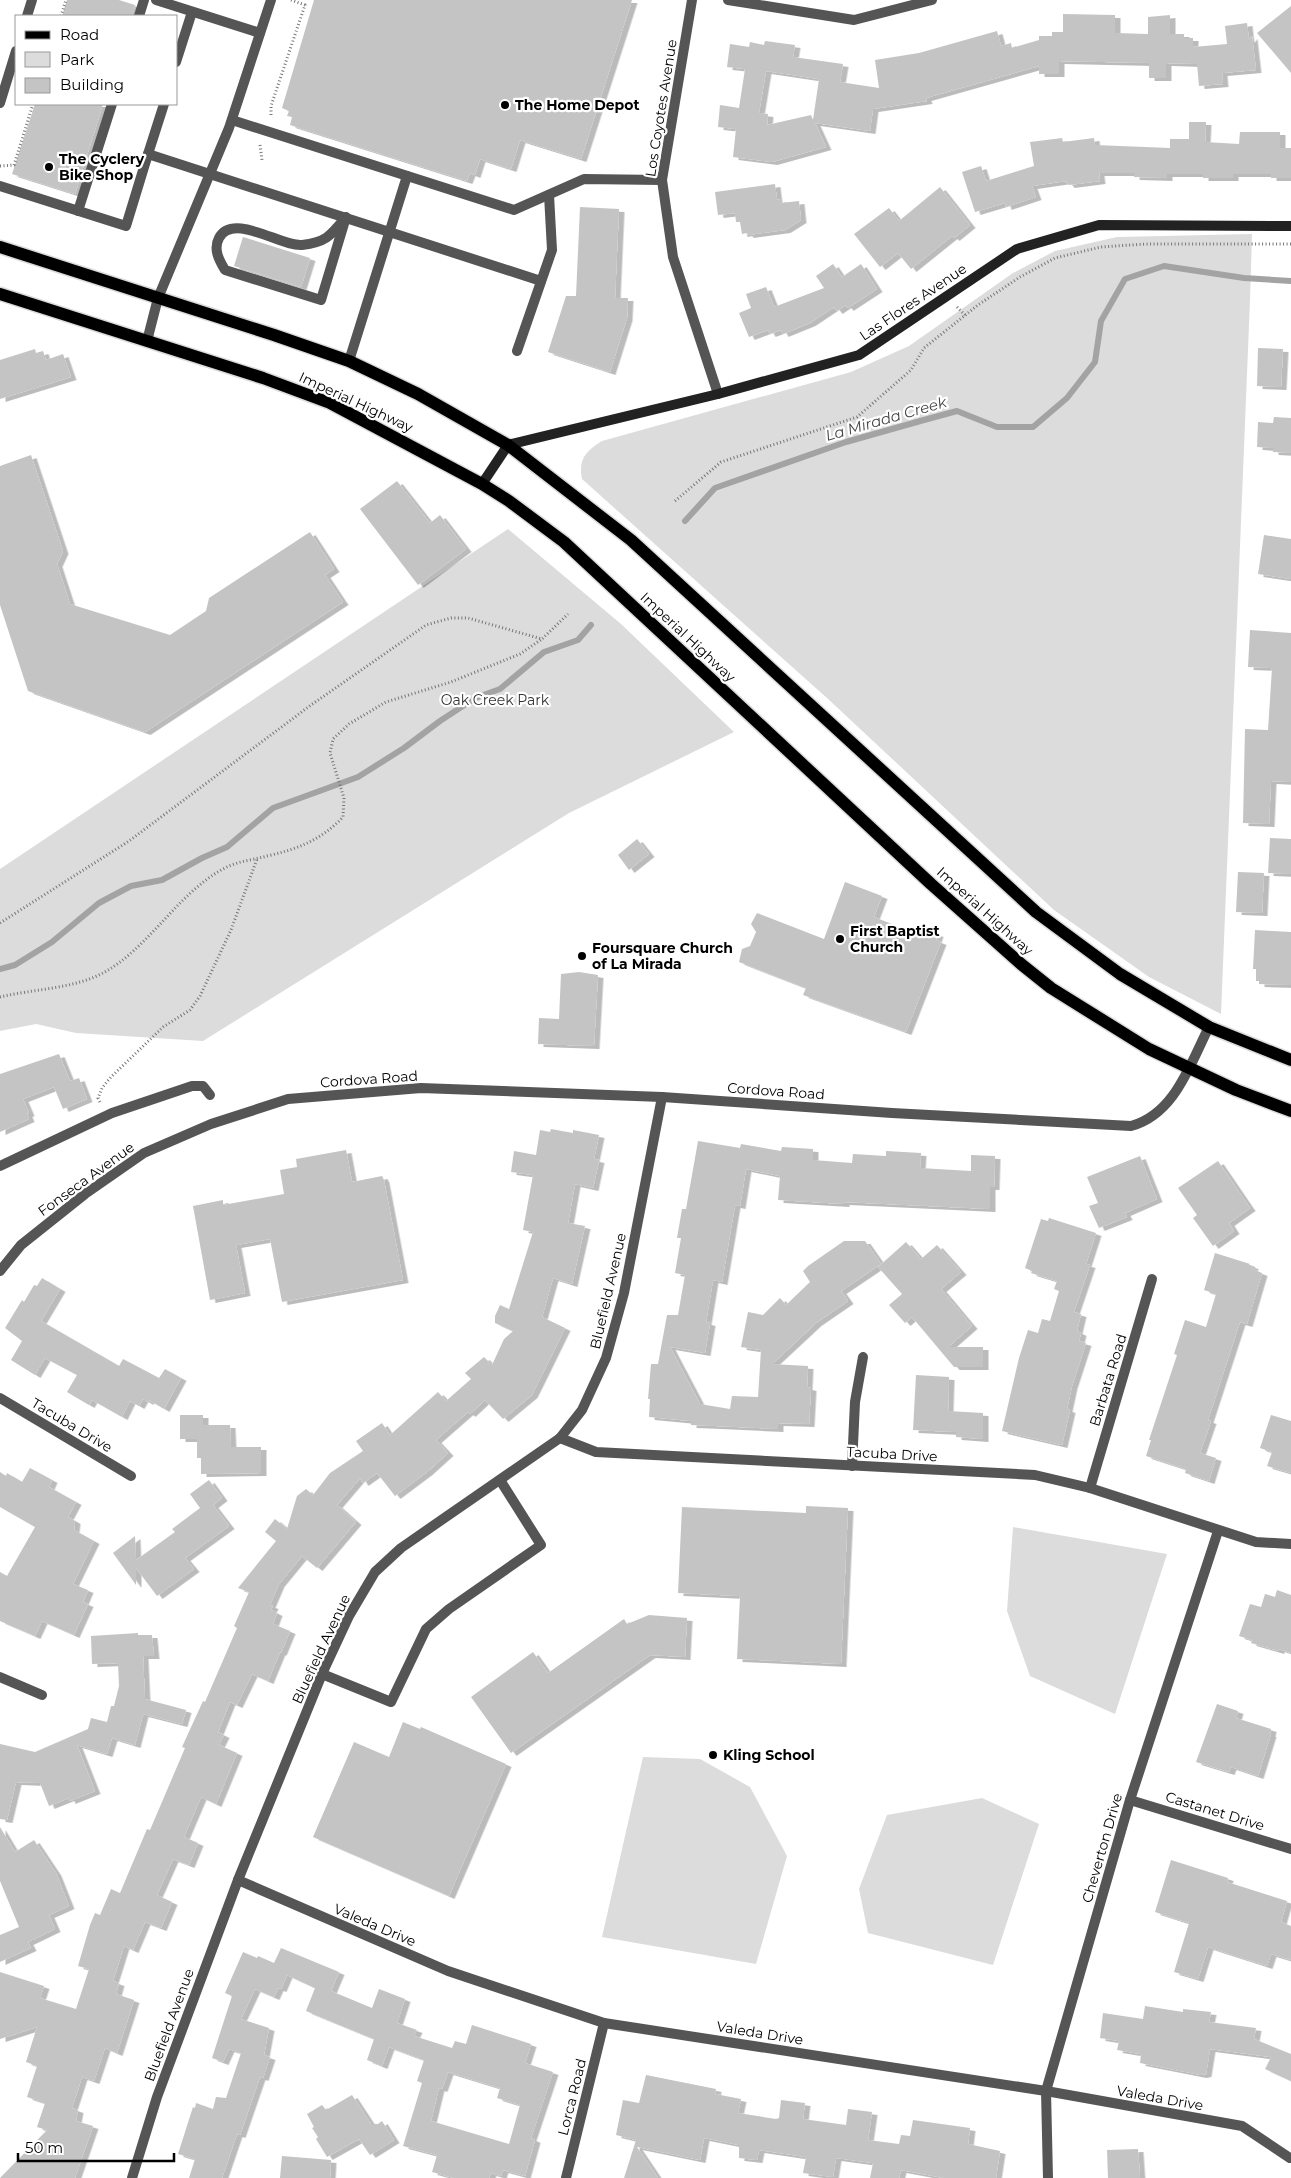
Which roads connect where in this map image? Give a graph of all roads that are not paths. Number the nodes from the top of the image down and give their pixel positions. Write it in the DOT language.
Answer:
graph roads {
  1 [pos="32,0"];
  2 [pos="144,0"];
  3 [pos="156,0"];
  4 [pos="271,0"];
  5 [pos="692,0"];
  6 [pos="728,0"];
  7 [pos="932,0"];
  8 [pos="192,12"];
  9 [pos="27,15"];
  10 [pos="139,15"];
  11 [pos="260,33"];
  12 [pos="15,54"];
  13 [pos="178,56"];
  14 [pos="0,103"];
  15 [pos="112,105"];
  16 [pos="164,105"];
  17 [pos="232,120"];
  18 [pos="148,154"];
  19 [pos="210,173"];
  20 [pos="407,176"];
  21 [pos="662,180"];
  22 [pos="0,186"];
  23 [pos="549,195"];
  24 [pos="78,211"];
  25 [pos="346,217"];
  26 [pos="1291,226"];
  27 [pos="389,232"];
  28 [pos="0,247"];
  29 [pos="541,281"];
  30 [pos="0,294"];
  31 [pos="158,298"];
  32 [pos="147,341"];
  33 [pos="517,351"];
  34 [pos="349,361"];
  35 [pos="718,394"];
  36 [pos="508,445"];
  37 [pos="482,484"];
  38 [pos="1209,1027"];
  39 [pos="1291,1060"];
  40 [pos="1188,1067"];
  41 [pos="210,1095"];
  42 [pos="662,1097"];
  43 [pos="288,1098"];
  44 [pos="1291,1111"];
  45 [pos="0,1166"];
  46 [pos="0,1271"];
  47 [pos="1152,1279"];
  48 [pos="864,1358"];
  49 [pos="0,1398"];
  50 [pos="560,1438"];
  51 [pos="852,1466"];
  52 [pos="131,1476"];
  53 [pos="500,1480"];
  54 [pos="1090,1488"];
  55 [pos="1218,1531"];
  56 [pos="1291,1544"];
  57 [pos="322,1674"];
  58 [pos="0,1677"];
  59 [pos="42,1695"];
  60 [pos="1130,1800"];
  61 [pos="1291,1849"];
  62 [pos="238,1880"];
  63 [pos="604,2022"];
  64 [pos="1046,2091"];
  65 [pos="1290,2158"];
  66 [pos="132,2178"];
  67 [pos="566,2178"];
  68 [pos="1048,2178"];
  1 -- 9 [label="street"];
  2 -- 10 [label="street"];
  3 -- 8 [label="street"];
  4 -- 11 [label="street"];
  5 -- 21 [label="street, Los Coyotes Avenue"];
  6 -- 7 [label="street"];
  8 -- 11 [label="street"];
  8 -- 13 [label="street"];
  11 -- 17 [label="street"];
  12 -- 14 [label="street"];
  15 -- 24 [label="street"];
  16 -- 18 [label="street"];
  17 -- 19 [label="street"];
  17 -- 20 [label="street"];
  18 -- 19 [label="street"];
  18 -- 24 [label="street"];
  19 -- 25 [label="street"];
  19 -- 31 [label="street"];
  20 -- 23 [label="street"];
  20 -- 27 [label="street"];
  21 -- 23 [label="street"];
  21 -- 35 [label="street, Los Coyotes Avenue"];
  22 -- 24 [label="street"];
  23 -- 29 [label="street"];
  25 -- 25 [label="street"];
  25 -- 27 [label="street"];
  26 -- 35 [label="street, Las Flores Avenue"];
  27 -- 29 [label="street"];
  27 -- 34 [label="street"];
  28 -- 31 [label="main road"];
  29 -- 33 [label="street"];
  30 -- 32 [label="main road, Imperial Highway"];
  31 -- 32 [label="street"];
  31 -- 34 [label="main road"];
  32 -- 37 [label="main road, Imperial Highway"];
  34 -- 36 [label="main road"];
  35 -- 36 [label="street, Las Flores Avenue"];
  36 -- 37 [label="street"];
  36 -- 38 [label="main road"];
  37 -- 40 [label="main road, Imperial Highway"];
  38 -- 39 [label="main road"];
  38 -- 40 [label="street, Cordova Road"];
  40 -- 42 [label="street, Cordova Road"];
  40 -- 44 [label="main road, Imperial Highway"];
  41 -- 45 [label="street"];
  42 -- 43 [label="street, Cordova Road"];
  42 -- 50 [label="street, Bluefield Avenue"];
  43 -- 46 [label="street, Fonseca Avenue"];
  47 -- 54 [label="street, Barbata Road"];
  48 -- 51 [label="street"];
  49 -- 52 [label="street, Tacuba Drive"];
  50 -- 51 [label="street, Tacuba Drive"];
  50 -- 53 [label="street, Bluefield Avenue"];
  51 -- 54 [label="street, Tacuba Drive"];
  53 -- 57 [label="street, Bluefield Avenue"];
  53 -- 57 [label="street"];
  54 -- 55 [label="street, Tacuba Drive"];
  55 -- 56 [label="street, Tacuba Drive"];
  55 -- 60 [label="street, Cheverton Drive"];
  57 -- 62 [label="street, Bluefield Avenue"];
  58 -- 59 [label="street"];
  60 -- 61 [label="street, Castanet Drive"];
  60 -- 64 [label="street, Cheverton Drive"];
  62 -- 63 [label="street, Valeda Drive"];
  62 -- 66 [label="street, Bluefield Avenue"];
  63 -- 64 [label="street, Valeda Drive"];
  63 -- 67 [label="street, Lorca Road"];
  64 -- 65 [label="street, Valeda Drive"];
  64 -- 68 [label="street, Cheverton Drive"];
}
